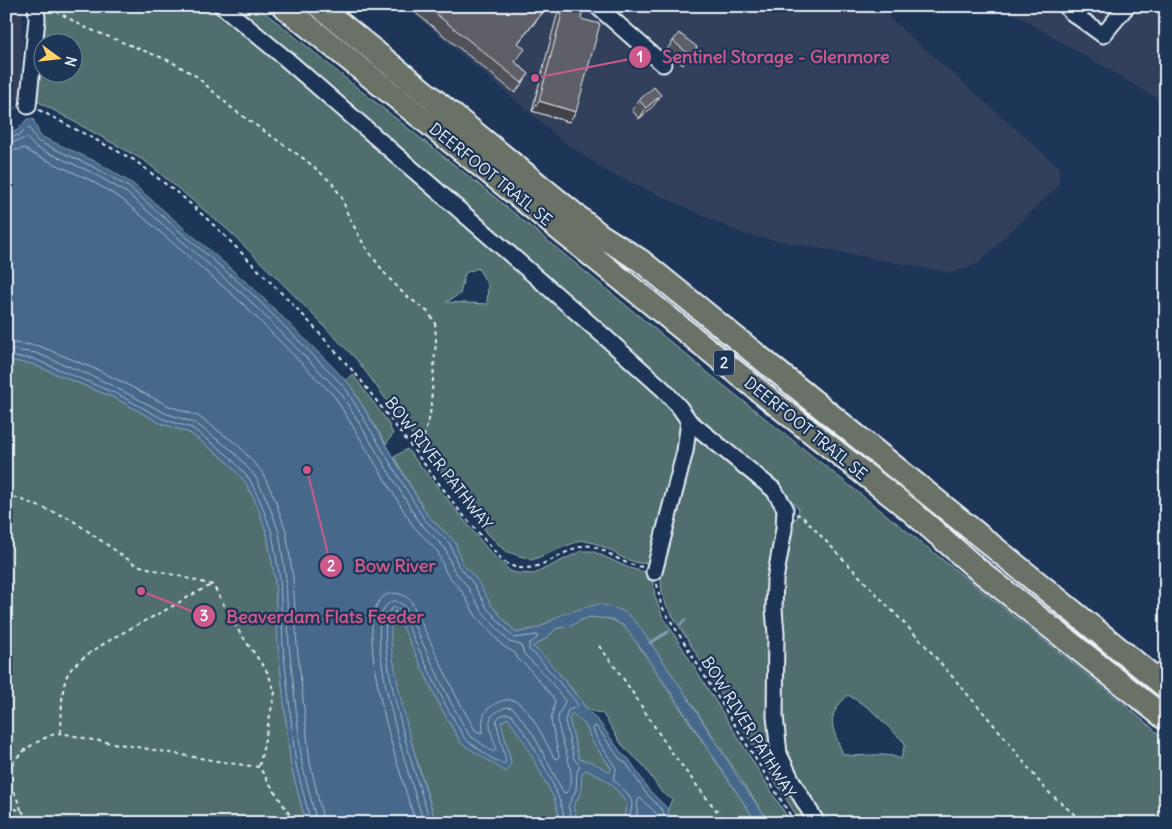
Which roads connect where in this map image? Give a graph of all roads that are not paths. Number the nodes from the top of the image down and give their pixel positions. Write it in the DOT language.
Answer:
graph roads {
  1 [pos="36,6"];
  2 [pos="222,6"];
  3 [pos="283,6"];
  4 [pos="318,6"];
  5 [pos="339,6"];
  6 [pos="597,6"];
  7 [pos="1066,6"];
  8 [pos="1127,6"];
  9 [pos="663,64"];
  10 [pos="28,106"];
  11 [pos="641,261"];
  12 [pos="689,421"];
  13 [pos="654,572"];
  14 [pos="1166,687"];
  15 [pos="1166,719"];
  16 [pos="817,823"];
  1 -- 10 [label="lane"];
  2 -- 12 [label="lane"];
  3 -- 15 [label="highway, DEERFOOT TRAIL SE / 2"];
  4 -- 11 [label="highway, DEERFOOT TRAIL SE / 2"];
  5 -- 11 [label="highway"];
  6 -- 9 [label="lane"];
  7 -- 8 [label="lane"];
  11 -- 14 [label="highway, DEERFOOT TRAIL SE / 2"];
  12 -- 13 [label="lane"];
  12 -- 16 [label="lane"];
}
